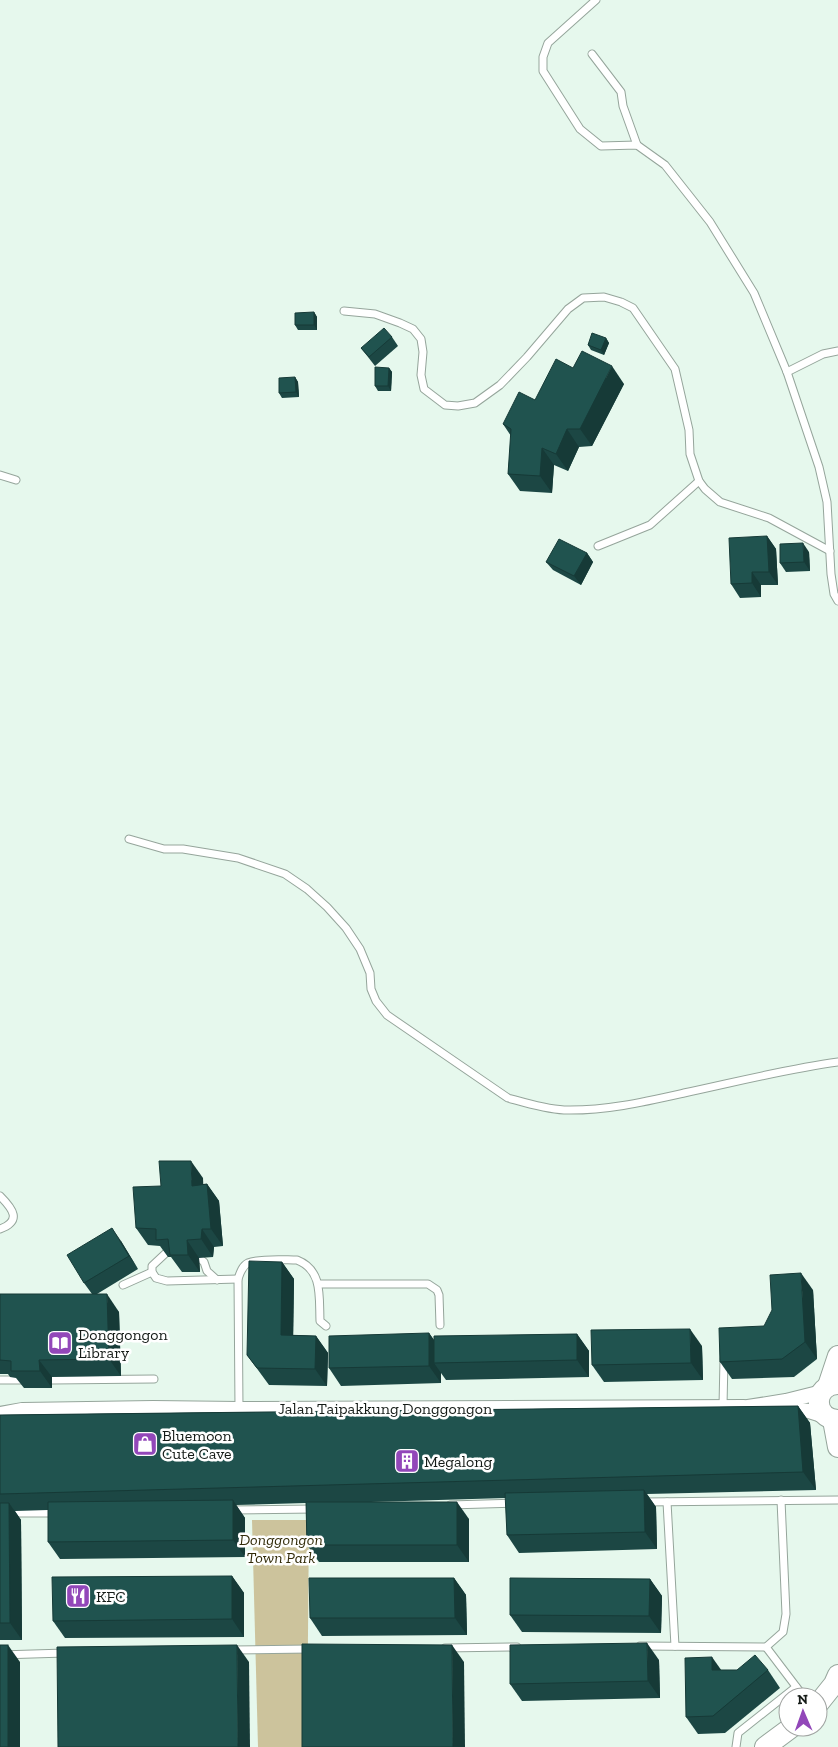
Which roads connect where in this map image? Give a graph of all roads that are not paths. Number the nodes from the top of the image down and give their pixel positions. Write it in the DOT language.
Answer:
graph roads {
  1 [pos="596,0"];
  2 [pos="592,54"];
  3 [pos="637,145"];
  4 [pos="344,311"];
  5 [pos="838,351"];
  6 [pos="787,372"];
  7 [pos="0,475"];
  8 [pos="16,480"];
  9 [pos="699,481"];
  10 [pos="598,546"];
  11 [pos="830,551"];
  12 [pos="838,601"];
  13 [pos="129,839"];
  14 [pos="838,1062"];
  15 [pos="0,1196"];
  16 [pos="4,1205"];
  17 [pos="0,1229"];
  18 [pos="168,1251"];
  19 [pos="199,1258"];
  20 [pos="152,1272"];
  21 [pos="238,1279"];
  22 [pos="217,1280"];
  23 [pos="319,1284"];
  24 [pos="123,1285"];
  25 [pos="326,1326"];
  26 [pos="440,1326"];
  27 [pos="724,1350"];
  28 [pos="838,1356"];
  29 [pos="154,1379"];
  30 [pos="0,1380"];
  31 [pos="23,1380"];
  32 [pos="52,1380"];
  33 [pos="829,1387"];
  34 [pos="0,1405"];
  35 [pos="723,1406"];
  36 [pos="748,1407"];
  37 [pos="239,1409"];
  38 [pos="22,1410"];
  39 [pos="0,1414"];
  40 [pos="832,1419"];
  41 [pos="838,1447"];
  42 [pos="781,1500"];
  43 [pos="838,1500"];
  44 [pos="637,1502"];
  45 [pos="667,1502"];
  46 [pos="527,1503"];
  47 [pos="437,1505"];
  48 [pos="323,1508"];
  49 [pos="222,1510"];
  50 [pos="68,1512"];
  51 [pos="0,1513"];
  52 [pos="632,1646"];
  53 [pos="675,1646"];
  54 [pos="524,1647"];
  55 [pos="766,1647"];
  56 [pos="435,1648"];
  57 [pos="316,1649"];
  58 [pos="228,1650"];
  59 [pos="69,1653"];
  60 [pos="0,1655"];
  61 [pos="838,1676"];
  62 [pos="796,1687"];
  63 [pos="828,1692"];
  64 [pos="778,1701"];
  65 [pos="778,1737"];
  66 [pos="736,1747"];
  67 [pos="765,1747"];
  1 -- 3 [label="lane"];
  2 -- 3 [label="lane"];
  3 -- 6 [label="lane"];
  4 -- 9 [label="lane"];
  5 -- 6 [label="lane"];
  6 -- 11 [label="lane"];
  7 -- 8 [label="lane"];
  9 -- 10 [label="lane"];
  9 -- 11 [label="lane"];
  11 -- 12 [label="lane"];
  13 -- 14 [label="lane"];
  15 -- 16 [label="lane"];
  16 -- 17 [label="lane"];
  18 -- 20 [label="lane"];
  19 -- 22 [label="lane"];
  20 -- 22 [label="lane"];
  20 -- 24 [label="lane"];
  21 -- 22 [label="lane"];
  21 -- 23 [label="lane"];
  21 -- 37 [label="lane"];
  23 -- 25 [label="lane"];
  23 -- 26 [label="lane"];
  27 -- 35 [label="lane"];
  28 -- 33 [label="street"];
  29 -- 32 [label="lane"];
  30 -- 31 [label="lane"];
  33 -- 36 [label="street, Jalan Taipakkung Donggongon"];
  33 -- 40 [label="street"];
  34 -- 38 [label="street, Jalan Taipakkung Donggongon"];
  35 -- 36 [label="street, Jalan Taipakkung Donggongon"];
  35 -- 37 [label="street, Jalan Taipakkung Donggongon"];
  36 -- 40 [label="street, Jalan Taipakkung Donggongon"];
  37 -- 38 [label="street, Jalan Taipakkung Donggongon"];
  38 -- 39 [label="street, Jalan Taipakkung Donggongon"];
  40 -- 41 [label="street"];
  42 -- 43 [label="lane"];
  42 -- 45 [label="lane"];
  42 -- 55 [label="lane"];
  44 -- 45 [label="lane"];
  45 -- 53 [label="lane"];
  46 -- 47 [label="lane"];
  48 -- 49 [label="lane"];
  50 -- 51 [label="lane"];
  52 -- 53 [label="lane"];
  53 -- 55 [label="lane"];
  54 -- 56 [label="lane"];
  55 -- 62 [label="lane"];
  57 -- 58 [label="lane"];
  59 -- 60 [label="lane"];
  61 -- 63 [label="street"];
  64 -- 66 [label="lane"];
  65 -- 67 [label="street"];
}
